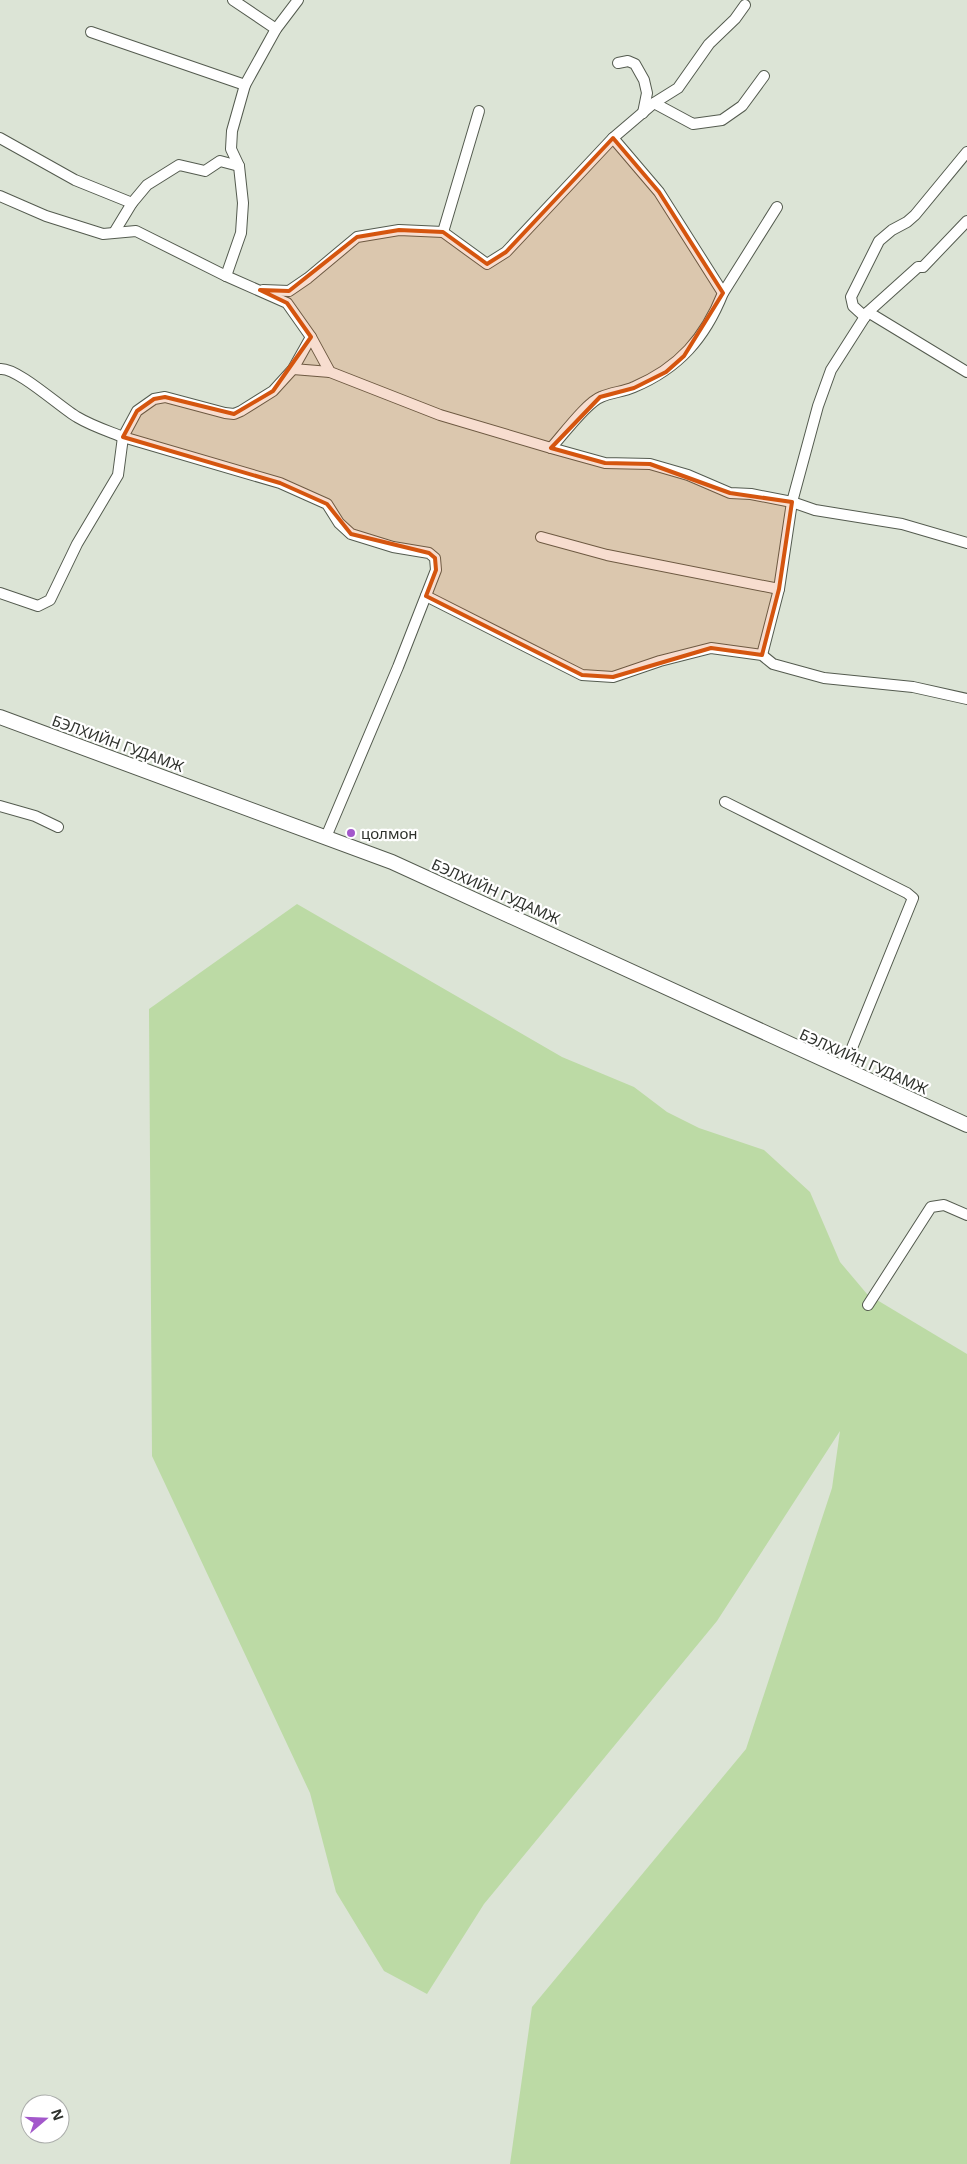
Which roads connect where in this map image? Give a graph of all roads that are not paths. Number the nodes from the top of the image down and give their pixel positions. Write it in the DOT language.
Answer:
graph roads {
  1 [pos="233,0"];
  2 [pos="298,0"];
  3 [pos="745,5"];
  4 [pos="276,29"];
  5 [pos="91,32"];
  6 [pos="618,63"];
  7 [pos="764,76"];
  8 [pos="245,85"];
  9 [pos="654,103"];
  10 [pos="479,111"];
  11 [pos="643,113"];
  12 [pos="0,138"];
  13 [pos="613,138"];
  14 [pos="967,152"];
  15 [pos="239,166"];
  16 [pos="0,196"];
  17 [pos="132,203"];
  18 [pos="777,207"];
  19 [pos="967,221"];
  20 [pos="115,231"];
  21 [pos="443,232"];
  22 [pos="226,276"];
  23 [pos="260,290"];
  24 [pos="723,293"];
  25 [pos="867,314"];
  26 [pos="311,337"];
  27 [pos="0,369"];
  28 [pos="292,369"];
  29 [pos="330,372"];
  30 [pos="967,372"];
  31 [pos="123,437"];
  32 [pos="551,448"];
  33 [pos="792,502"];
  34 [pos="541,537"];
  35 [pos="967,543"];
  36 [pos="778,589"];
  37 [pos="0,593"];
  38 [pos="426,596"];
  39 [pos="762,655"];
  40 [pos="967,699"];
  41 [pos="0,717"];
  42 [pos="725,802"];
  43 [pos="0,806"];
  44 [pos="58,827"];
  45 [pos="326,837"];
  46 [pos="843,1070"];
  47 [pos="967,1125"];
  48 [pos="967,1215"];
  49 [pos="868,1305"];
  1 -- 4 [label="street"];
  2 -- 4 [label="street"];
  3 -- 9 [label="street"];
  4 -- 8 [label="street"];
  5 -- 8 [label="street"];
  6 -- 11 [label="street"];
  7 -- 9 [label="street"];
  8 -- 15 [label="street"];
  9 -- 11 [label="street"];
  10 -- 21 [label="street"];
  11 -- 13 [label="street"];
  12 -- 17 [label="street"];
  13 -- 21 [label="street"];
  13 -- 24 [label="street"];
  14 -- 25 [label="street"];
  15 -- 17 [label="street"];
  15 -- 22 [label="street"];
  16 -- 20 [label="street"];
  17 -- 20 [label="street"];
  18 -- 24 [label="street"];
  19 -- 25 [label="street"];
  20 -- 22 [label="street"];
  21 -- 23 [label="street"];
  22 -- 23 [label="street"];
  23 -- 26 [label="street"];
  24 -- 32 [label="street"];
  25 -- 30 [label="street"];
  25 -- 33 [label="street"];
  26 -- 28 [label="street"];
  26 -- 29 [label="street"];
  27 -- 31 [label="street"];
  28 -- 29 [label="street"];
  28 -- 31 [label="street"];
  29 -- 32 [label="street"];
  31 -- 37 [label="street"];
  31 -- 38 [label="street"];
  32 -- 33 [label="street"];
  33 -- 35 [label="street"];
  33 -- 36 [label="street"];
  34 -- 36 [label="street"];
  36 -- 39 [label="street"];
  38 -- 39 [label="street"];
  38 -- 45 [label="street"];
  39 -- 40 [label="street"];
  41 -- 45 [label="main road, БЭЛХИЙН ГУДАМЖ"];
  42 -- 46 [label="street"];
  43 -- 44 [label="street"];
  45 -- 46 [label="main road, БЭЛХИЙН ГУДАМЖ"];
  46 -- 47 [label="main road, БЭЛХИЙН ГУДАМЖ"];
  48 -- 49 [label="street"];
}
